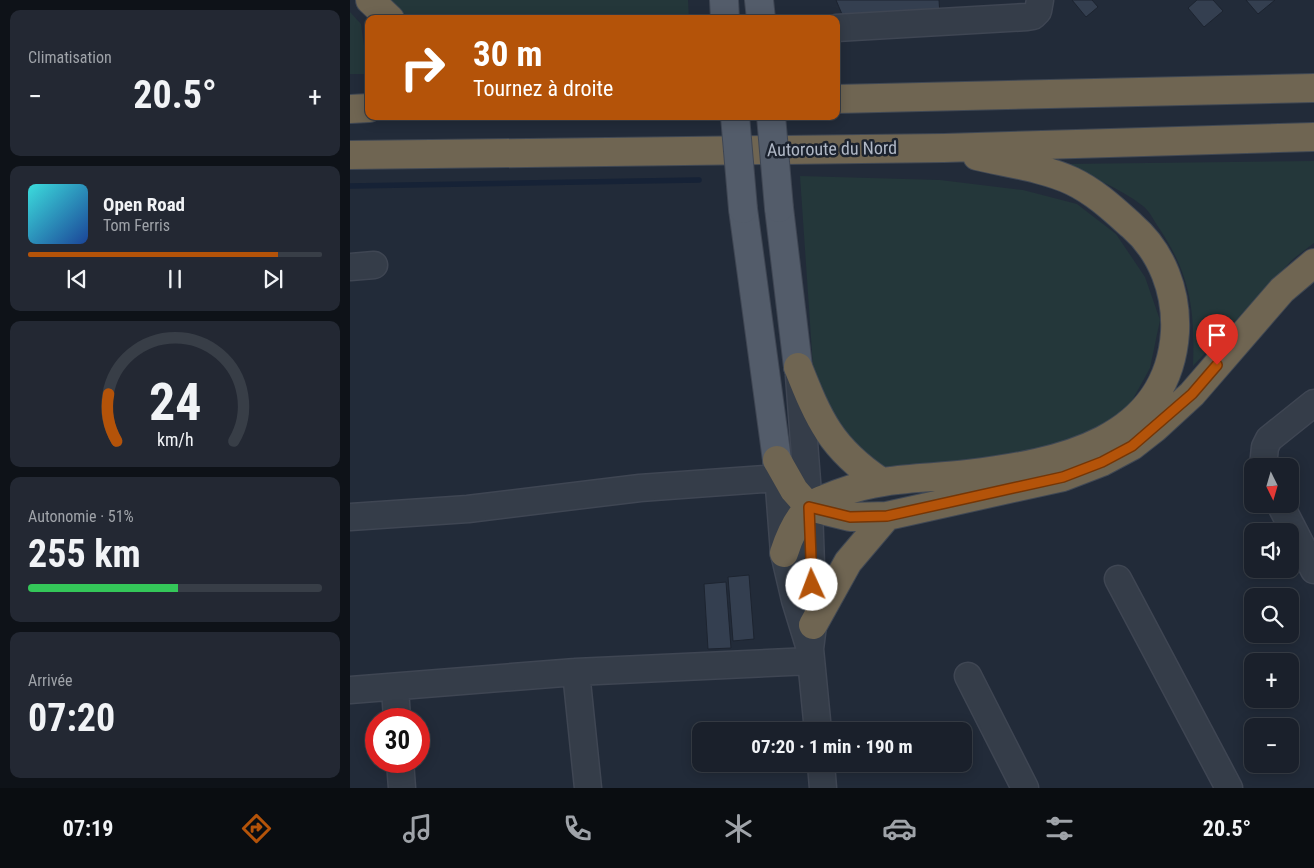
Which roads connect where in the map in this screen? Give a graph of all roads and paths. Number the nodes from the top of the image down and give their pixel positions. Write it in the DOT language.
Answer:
graph roads {
  1 [pos="370,0"];
  2 [pos="724,0"];
  3 [pos="760,0"];
  4 [pos="1040,0"];
  5 [pos="386,15"];
  6 [pos="726,15"];
  7 [pos="761,15"];
  8 [pos="840,28"];
  9 [pos="1314,88"];
  10 [pos="840,99"];
  11 [pos="365,108"];
  12 [pos="350,109"];
  13 [pos="734,120"];
  14 [pos="771,120"];
  15 [pos="1314,137"];
  16 [pos="944,148"];
  17 [pos="350,155"];
  18 [pos="1314,263"];
  19 [pos="798,366"];
  20 [pos="1314,403"];
  21 [pos="1264,458"];
  22 [pos="778,469"];
  23 [pos="880,482"];
  24 [pos="809,507"];
  25 [pos="1285,513"];
  26 [pos="887,516"];
  27 [pos="350,517"];
  28 [pos="784,553"];
  29 [pos="1314,570"];
  30 [pos="1118,579"];
  31 [pos="811,645"];
  32 [pos="576,672"];
  33 [pos="968,676"];
  34 [pos="395,688"];
  35 [pos="350,690"];
  36 [pos="396,708"];
  37 [pos="817,722"];
  38 [pos="822,772"];
  39 [pos="401,773"];
  40 [pos="402,788"];
  41 [pos="588,788"];
  42 [pos="823,788"];
  43 [pos="1025,788"];
  44 [pos="1229,788"];
  1 -- 5 [label="highway"];
  2 -- 6 [label="main road"];
  3 -- 7 [label="main road"];
  4 -- 8 [label="street"];
  9 -- 10 [label="highway"];
  11 -- 12 [label="highway"];
  13 -- 22 [label="main road, bridge"];
  14 -- 19 [label="main road, bridge"];
  15 -- 16 [label="highway, Autoroute du Nord"];
  16 -- 17 [label="highway, Autoroute du Nord"];
  16 -- 23 [label="highway"];
  18 -- 26 [label="highway"];
  19 -- 23 [label="highway"];
  19 -- 24 [label="street"];
  20 -- 21 [label="street"];
  22 -- 24 [label="highway"];
  22 -- 27 [label="street"];
  22 -- 28 [label="street"];
  23 -- 24 [label="highway"];
  24 -- 26 [label="highway"];
  24 -- 28 [label="highway"];
  24 -- 31 [label="street"];
  25 -- 29 [label="street"];
  26 -- 31 [label="highway"];
  28 -- 31 [label="street"];
  30 -- 44 [label="street"];
  31 -- 32 [label="street"];
  31 -- 37 [label="street"];
  32 -- 34 [label="street"];
  32 -- 41 [label="street"];
  33 -- 43 [label="street"];
  34 -- 35 [label="street"];
  34 -- 36 [label="street"];
  38 -- 42 [label="street"];
  39 -- 40 [label="street"];
}
